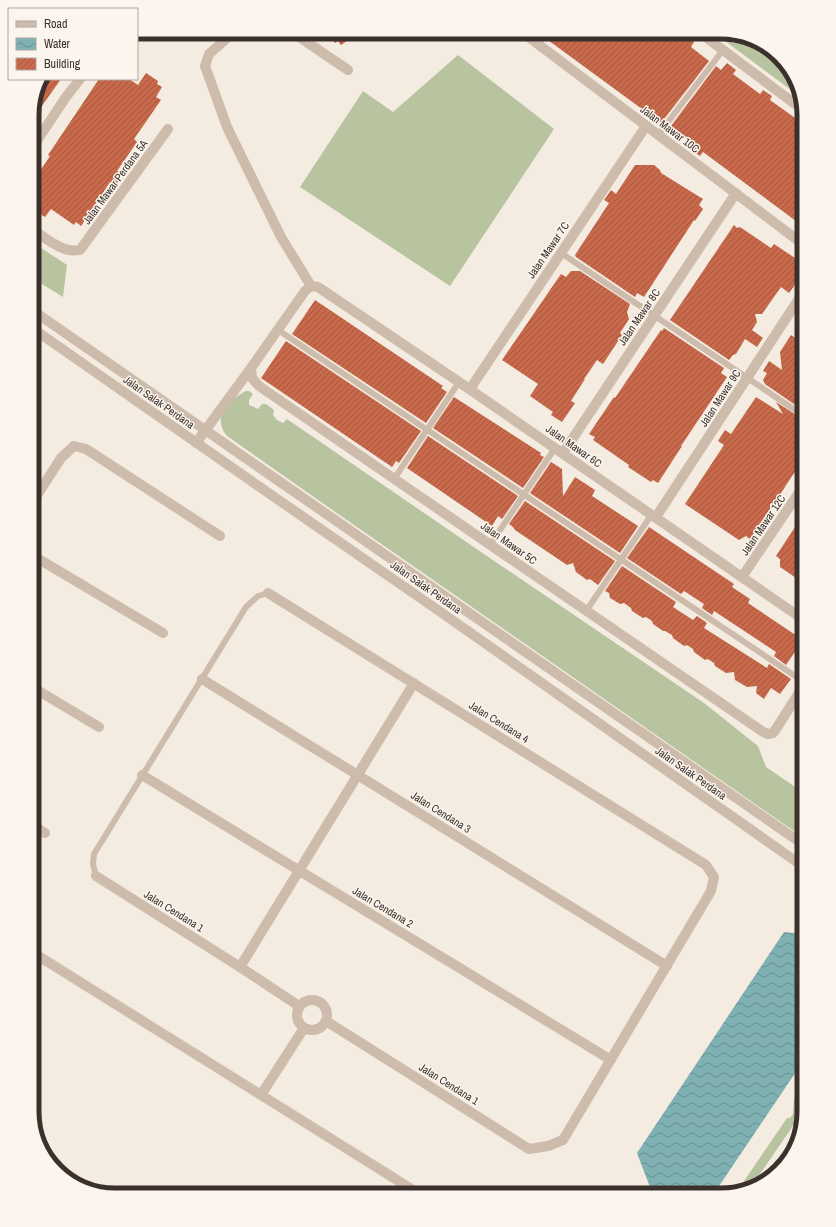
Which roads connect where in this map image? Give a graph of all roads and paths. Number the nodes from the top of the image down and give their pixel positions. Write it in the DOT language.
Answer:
graph roads {
  1 [pos="226,39"];
  2 [pos="302,39"];
  3 [pos="531,39"];
  4 [pos="708,39"];
  5 [pos="723,50"];
  6 [pos="348,70"];
  7 [pos="79,80"];
  8 [pos="796,105"];
  9 [pos="646,126"];
  10 [pos="168,129"];
  11 [pos="658,135"];
  12 [pos="39,138"];
  13 [pos="736,194"];
  14 [pos="39,233"];
  15 [pos="797,239"];
  16 [pos="561,253"];
  17 [pos="311,286"];
  18 [pos="797,303"];
  19 [pos="39,315"];
  20 [pos="654,316"];
  21 [pos="278,330"];
  22 [pos="39,333"];
  23 [pos="252,368"];
  24 [pos="747,378"];
  25 [pos="459,382"];
  26 [pos="470,389"];
  27 [pos="797,411"];
  28 [pos="427,429"];
  29 [pos="205,430"];
  30 [pos="196,442"];
  31 [pos="559,450"];
  32 [pos="394,479"];
  33 [pos="39,492"];
  34 [pos="524,494"];
  35 [pos="797,495"];
  36 [pos="654,516"];
  37 [pos="220,536"];
  38 [pos="490,544"];
  39 [pos="39,559"];
  40 [pos="621,560"];
  41 [pos="742,577"];
  42 [pos="268,592"];
  43 [pos="586,611"];
  44 [pos="797,615"];
  45 [pos="163,633"];
  46 [pos="202,679"];
  47 [pos="797,679"];
  48 [pos="414,683"];
  49 [pos="39,691"];
  50 [pos="797,695"];
  51 [pos="99,727"];
  52 [pos="142,775"];
  53 [pos="357,775"];
  54 [pos="39,829"];
  55 [pos="45,833"];
  56 [pos="797,840"];
  57 [pos="797,862"];
  58 [pos="299,871"];
  59 [pos="96,876"];
  60 [pos="39,956"];
  61 [pos="667,966"];
  62 [pos="240,967"];
  63 [pos="299,1006"];
  64 [pos="326,1022"];
  65 [pos="304,1028"];
  66 [pos="611,1060"];
  67 [pos="261,1095"];
  68 [pos="409,1188"];
  1 -- 17 [label="street"];
  2 -- 6 [label="street"];
  3 -- 9 [label="street, Jalan Mawar 10C"];
  4 -- 5 [label="street"];
  5 -- 8 [label="street"];
  5 -- 11 [label="lane"];
  7 -- 12 [label="street"];
  9 -- 11 [label="street, Jalan Mawar 10C"];
  9 -- 16 [label="street, Jalan Mawar 7C"];
  10 -- 14 [label="street, Jalan Mawar Perdana 5A"];
  11 -- 13 [label="street, Jalan Mawar 10C"];
  13 -- 15 [label="street, Jalan Mawar 10C"];
  13 -- 20 [label="street, Jalan Mawar 8C"];
  16 -- 20 [label="lane"];
  16 -- 26 [label="street, Jalan Mawar 7C"];
  17 -- 21 [label="street"];
  17 -- 25 [label="street, Jalan Mawar 6C"];
  18 -- 24 [label="street, Jalan Mawar 9C"];
  19 -- 29 [label="street, Jalan Salak Perdana"];
  20 -- 24 [label="lane"];
  20 -- 31 [label="street, Jalan Mawar 8C"];
  21 -- 23 [label="street"];
  21 -- 28 [label="lane"];
  22 -- 30 [label="street, Jalan Salak Perdana"];
  23 -- 29 [label="street"];
  23 -- 32 [label="street, Jalan Mawar 5C"];
  24 -- 27 [label="lane"];
  24 -- 36 [label="street, Jalan Mawar 9C"];
  25 -- 26 [label="street, Jalan Mawar 6C"];
  25 -- 28 [label="lane"];
  26 -- 31 [label="street, Jalan Mawar 6C"];
  28 -- 32 [label="lane"];
  28 -- 34 [label="lane"];
  29 -- 30 [label="street"];
  29 -- 56 [label="street, Jalan Salak Perdana"];
  30 -- 57 [label="street, Jalan Salak Perdana"];
  31 -- 34 [label="lane"];
  31 -- 36 [label="street, Jalan Mawar 6C"];
  32 -- 38 [label="street, Jalan Mawar 5C"];
  33 -- 37 [label="street"];
  34 -- 38 [label="lane"];
  34 -- 40 [label="lane"];
  35 -- 41 [label="street, Jalan Mawar 12C"];
  36 -- 40 [label="lane"];
  36 -- 41 [label="street, Jalan Mawar 6C"];
  38 -- 43 [label="street, Jalan Mawar 5C"];
  39 -- 45 [label="street"];
  40 -- 43 [label="lane"];
  40 -- 47 [label="lane"];
  41 -- 44 [label="street, Jalan Mawar 6C"];
  42 -- 46 [label="lane"];
  42 -- 48 [label="street, Jalan Cendana 4"];
  43 -- 50 [label="street, Jalan Mawar 5C"];
  46 -- 52 [label="lane"];
  46 -- 53 [label="street, Jalan Cendana 3"];
  48 -- 53 [label="street"];
  48 -- 61 [label="street, Jalan Cendana 4"];
  49 -- 51 [label="street"];
  52 -- 58 [label="street, Jalan Cendana 2"];
  52 -- 59 [label="lane"];
  53 -- 58 [label="street"];
  53 -- 61 [label="street, Jalan Cendana 3"];
  54 -- 55 [label="street"];
  58 -- 62 [label="street"];
  58 -- 66 [label="street, Jalan Cendana 2"];
  59 -- 62 [label="street, Jalan Cendana 1"];
  60 -- 67 [label="street"];
  61 -- 66 [label="street"];
  62 -- 63 [label="street, Jalan Cendana 1"];
  63 -- 64 [label="street"];
  63 -- 65 [label="street"];
  64 -- 65 [label="street"];
  64 -- 66 [label="street, Jalan Cendana 1"];
  65 -- 67 [label="street"];
  67 -- 68 [label="street"];
}
